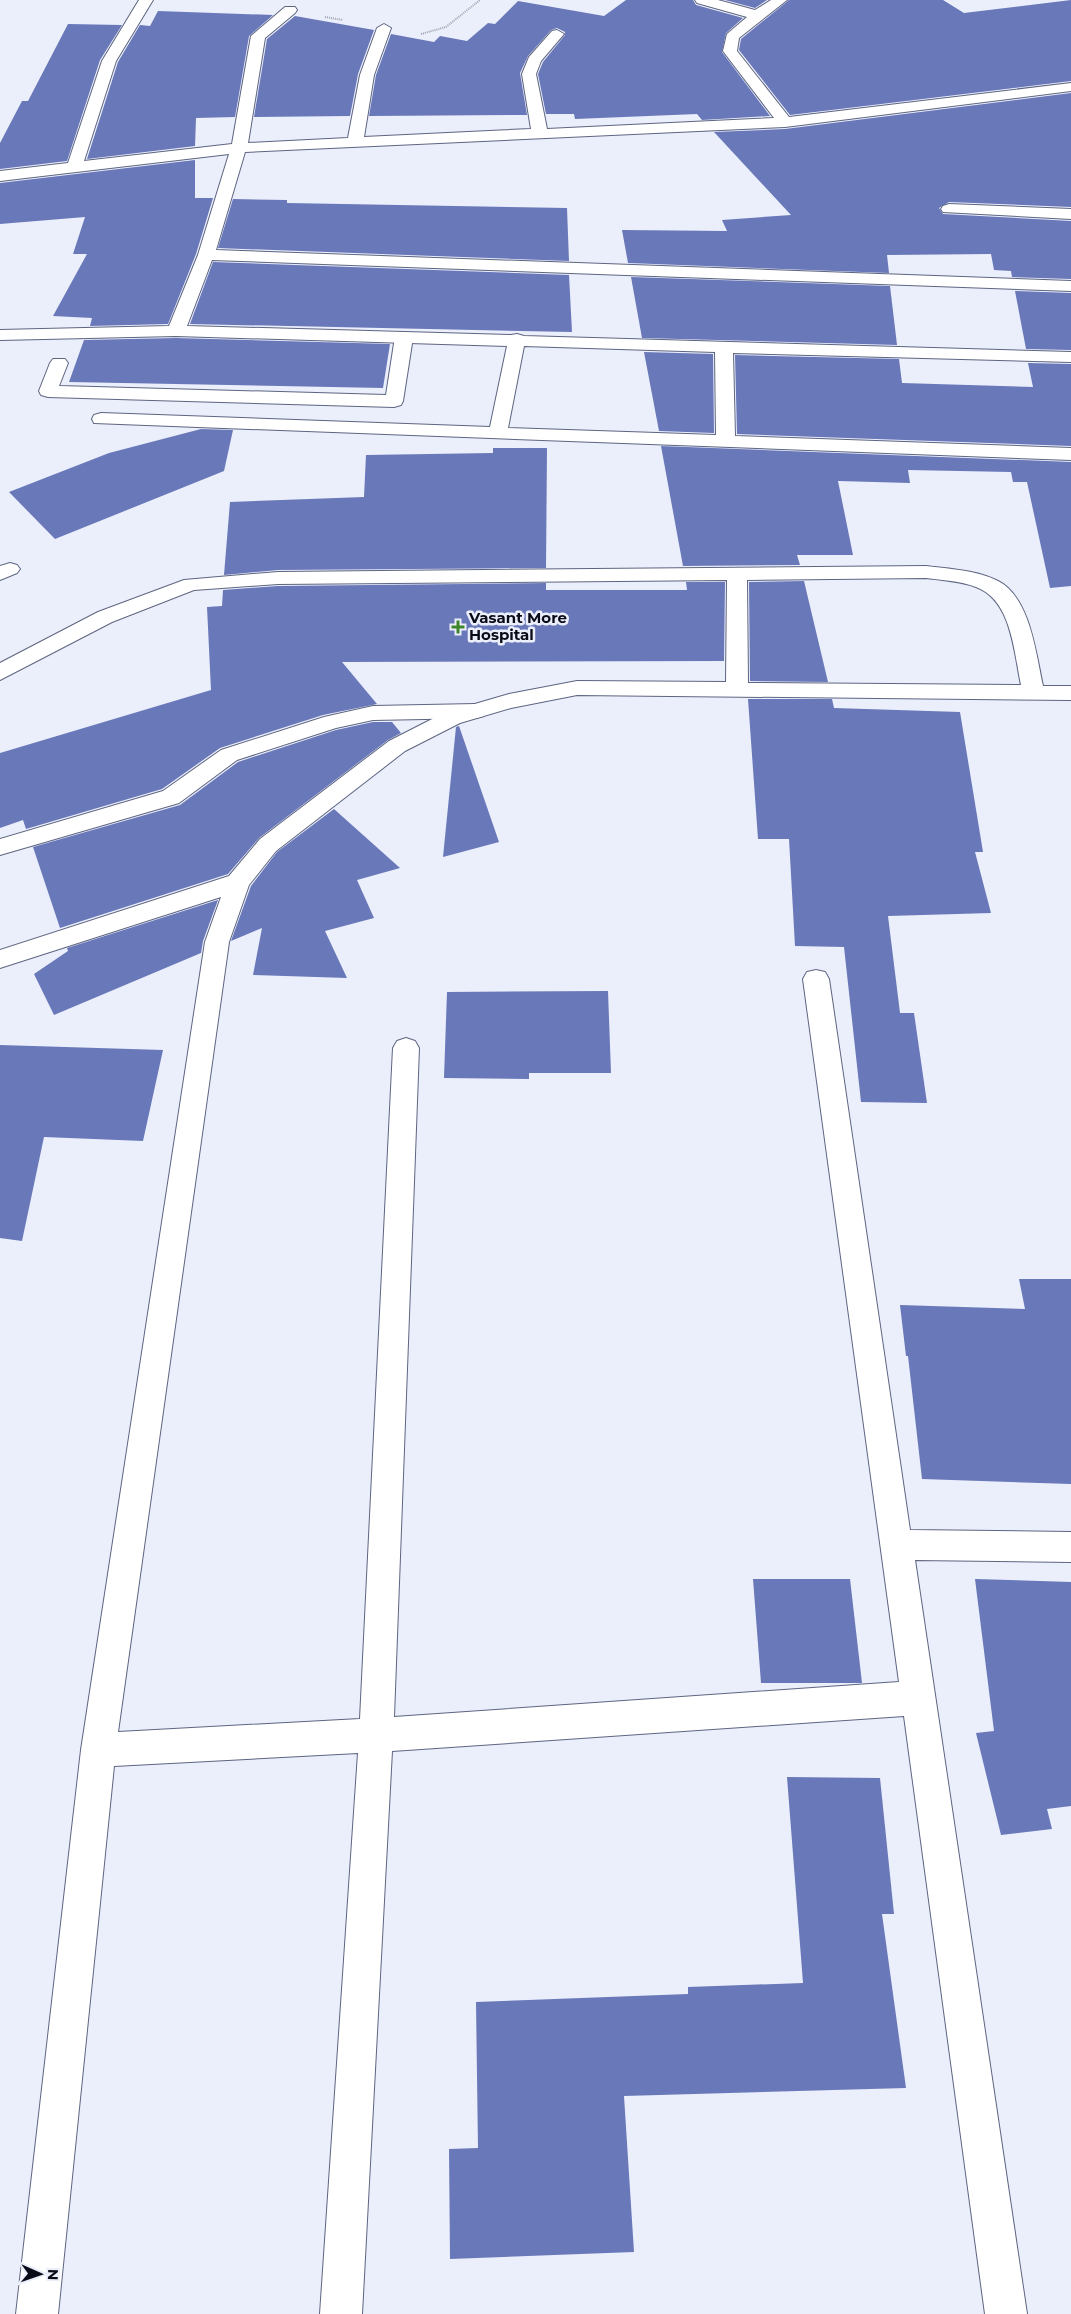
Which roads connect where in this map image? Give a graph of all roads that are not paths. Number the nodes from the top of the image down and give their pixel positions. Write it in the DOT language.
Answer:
graph roads {
  1 [pos="146,0"];
  2 [pos="702,0"];
  3 [pos="780,0"];
  4 [pos="290,10"];
  5 [pos="757,15"];
  6 [pos="384,28"];
  7 [pos="557,34"];
  8 [pos="1071,87"];
  9 [pos="785,122"];
  10 [pos="540,134"];
  11 [pos="354,142"];
  12 [pos="239,148"];
  13 [pos="75,166"];
  14 [pos="0,176"];
  15 [pos="949,209"];
  16 [pos="1071,214"];
  17 [pos="206,256"];
  18 [pos="1071,286"];
  19 [pos="176,331"];
  20 [pos="0,335"];
  21 [pos="404,337"];
  22 [pos="517,339"];
  23 [pos="724,346"];
  24 [pos="1071,357"];
  25 [pos="59,362"];
  26 [pos="101,418"];
  27 [pos="498,433"];
  28 [pos="726,442"];
  29 [pos="1071,454"];
  30 [pos="737,574"];
  31 [pos="0,673"];
  32 [pos="737,689"];
  33 [pos="1034,692"];
  34 [pos="1071,693"];
  35 [pos="476,711"];
  36 [pos="0,847"];
  37 [pos="238,882"];
  38 [pos="0,959"];
  39 [pos="816,979"];
  40 [pos="406,1048"];
  41 [pos="896,1545"];
  42 [pos="1071,1547"];
  43 [pos="918,1698"];
  44 [pos="376,1735"];
  45 [pos="98,1750"];
  46 [pos="37,2314"];
  47 [pos="341,2314"];
  48 [pos="1006,2314"];
  1 -- 13 [label="street"];
  2 -- 5 [label="street"];
  3 -- 5 [label="street"];
  4 -- 12 [label="street"];
  5 -- 9 [label="street"];
  6 -- 11 [label="street"];
  7 -- 10 [label="street"];
  8 -- 9 [label="street"];
  9 -- 10 [label="street"];
  10 -- 11 [label="street"];
  11 -- 12 [label="street"];
  12 -- 13 [label="street"];
  12 -- 17 [label="street"];
  13 -- 14 [label="street"];
  15 -- 16 [label="street"];
  17 -- 18 [label="street"];
  17 -- 19 [label="street"];
  19 -- 20 [label="street"];
  19 -- 21 [label="street"];
  21 -- 22 [label="street"];
  21 -- 25 [label="street"];
  22 -- 23 [label="street"];
  22 -- 27 [label="street"];
  23 -- 24 [label="street"];
  23 -- 28 [label="street"];
  26 -- 27 [label="street"];
  27 -- 28 [label="street"];
  28 -- 29 [label="street"];
  30 -- 31 [label="street"];
  30 -- 32 [label="street"];
  30 -- 33 [label="street"];
  32 -- 33 [label="street"];
  32 -- 35 [label="street"];
  33 -- 34 [label="street"];
  35 -- 36 [label="street"];
  35 -- 37 [label="street"];
  37 -- 38 [label="street"];
  37 -- 45 [label="street"];
  39 -- 41 [label="street"];
  40 -- 44 [label="street"];
  41 -- 42 [label="street"];
  41 -- 43 [label="street"];
  43 -- 44 [label="street"];
  43 -- 48 [label="street"];
  44 -- 45 [label="street"];
  44 -- 47 [label="street"];
  45 -- 46 [label="street"];
}
